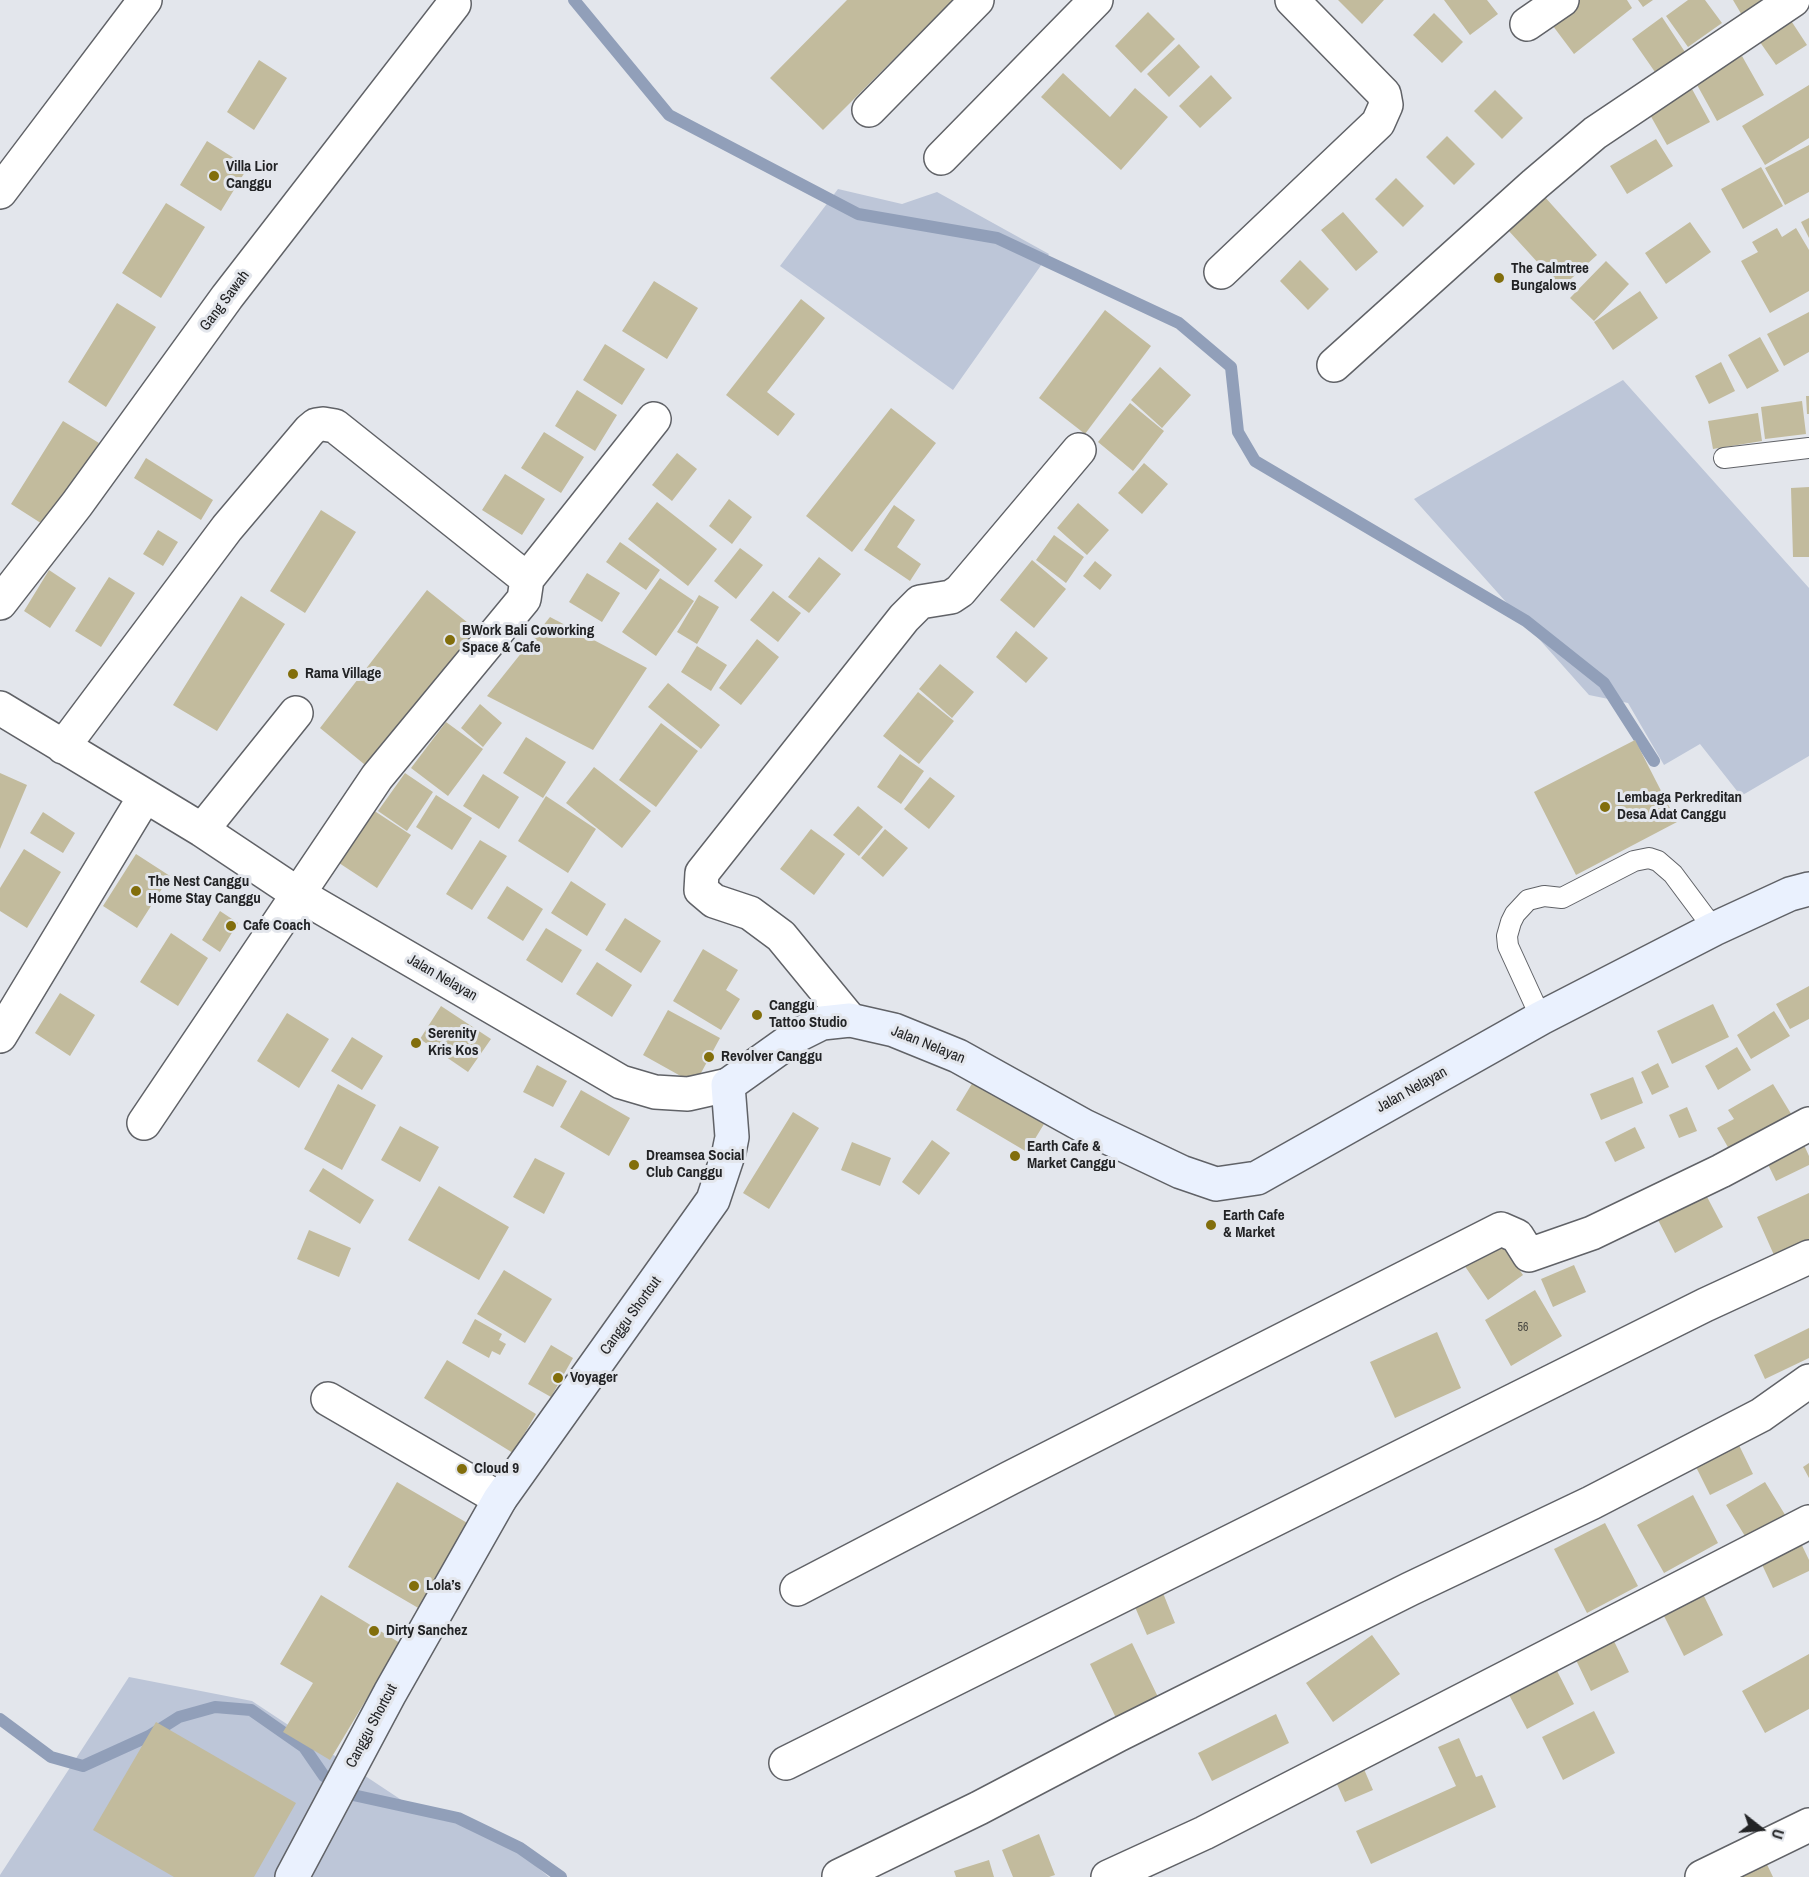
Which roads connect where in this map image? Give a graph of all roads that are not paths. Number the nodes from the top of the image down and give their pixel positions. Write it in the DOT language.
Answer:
graph roads {
  1 [pos="145,0"];
  2 [pos="977,0"];
  3 [pos="1096,0"];
  4 [pos="1292,0"];
  5 [pos="1562,0"];
  6 [pos="1792,0"];
  7 [pos="454,4"];
  8 [pos="1527,24"];
  9 [pos="869,110"];
  10 [pos="941,158"];
  11 [pos="0,192"];
  12 [pos="1221,272"];
  13 [pos="1334,365"];
  14 [pos="654,419"];
  15 [pos="1809,448"];
  16 [pos="1079,450"];
  17 [pos="1724,458"];
  18 [pos="527,579"];
  19 [pos="0,603"];
  20 [pos="0,708"];
  21 [pos="296,713"];
  22 [pos="63,747"];
  23 [pos="145,796"];
  24 [pos="202,830"];
  25 [pos="1809,889"];
  26 [pos="298,894"];
  27 [pos="1714,928"];
  28 [pos="1541,1018"];
  29 [pos="850,1020"];
  30 [pos="0,1036"];
  31 [pos="728,1085"];
  32 [pos="144,1123"];
  33 [pos="1809,1124"];
  34 [pos="1809,1257"];
  35 [pos="1809,1381"];
  36 [pos="328,1399"];
  37 [pos="500,1499"];
  38 [pos="1809,1522"];
  39 [pos="797,1589"];
  40 [pos="786,1763"];
  41 [pos="1809,1825"];
  42 [pos="839,1875"];
  43 [pos="292,1877"];
  44 [pos="1108,1877"];
  45 [pos="1702,1877"];
  1 -- 11 [label="street"];
  2 -- 9 [label="street"];
  3 -- 10 [label="street"];
  4 -- 12 [label="street"];
  5 -- 8 [label="street"];
  6 -- 13 [label="street"];
  7 -- 19 [label="street, Gang Sawah"];
  14 -- 18 [label="street"];
  15 -- 17 [label="lane"];
  16 -- 29 [label="street"];
  18 -- 22 [label="street"];
  18 -- 26 [label="street"];
  20 -- 22 [label="street, Jalan Nelayan"];
  21 -- 24 [label="street"];
  22 -- 23 [label="street, Jalan Nelayan"];
  23 -- 24 [label="street, Jalan Nelayan"];
  23 -- 30 [label="street"];
  24 -- 26 [label="street, Jalan Nelayan"];
  25 -- 27 [label="street, Jalan Nelayan"];
  26 -- 31 [label="street, Jalan Nelayan"];
  26 -- 32 [label="street"];
  27 -- 28 [label="street, Jalan Nelayan"];
  27 -- 28 [label="lane"];
  28 -- 29 [label="street, Jalan Nelayan"];
  29 -- 31 [label="street, Jalan Nelayan"];
  31 -- 37 [label="street, Canggu Shortcut"];
  33 -- 39 [label="street"];
  34 -- 40 [label="street"];
  35 -- 42 [label="street"];
  36 -- 37 [label="street"];
  37 -- 43 [label="street, Canggu Shortcut"];
  38 -- 44 [label="street"];
  41 -- 45 [label="street"];
}
